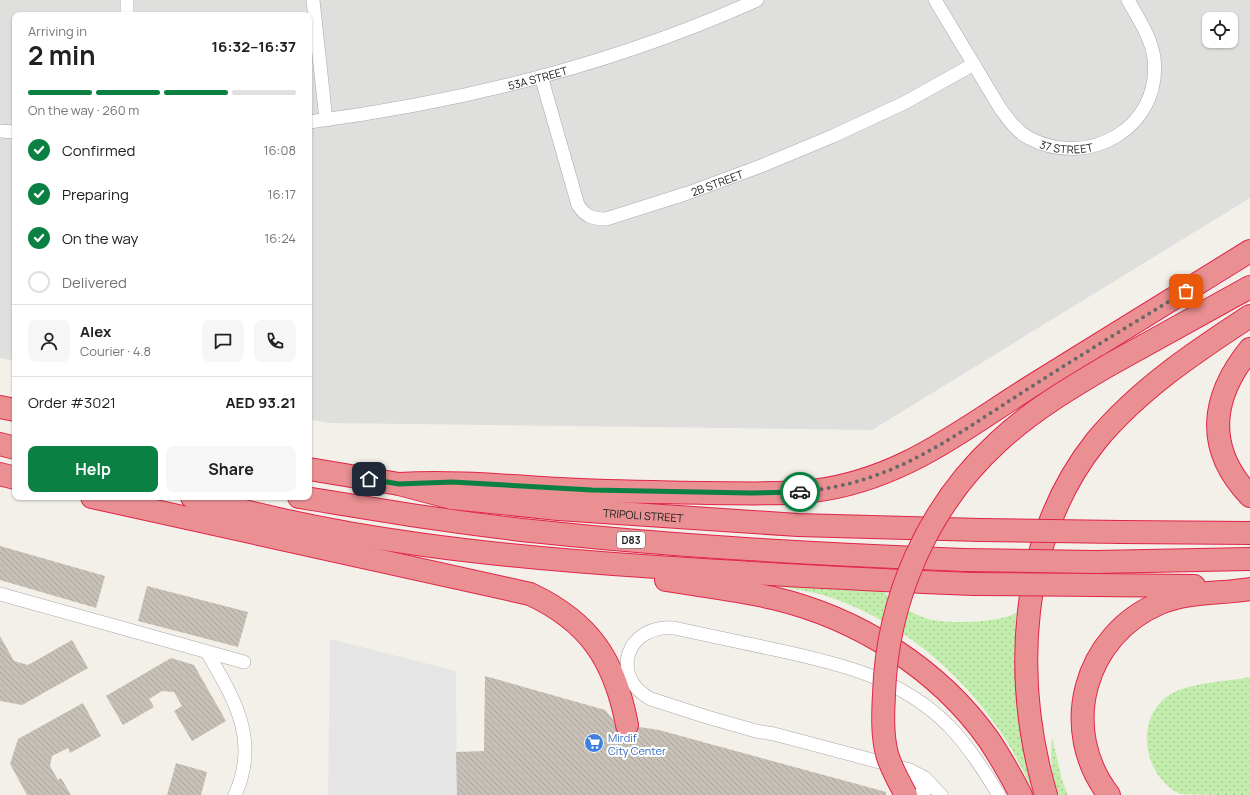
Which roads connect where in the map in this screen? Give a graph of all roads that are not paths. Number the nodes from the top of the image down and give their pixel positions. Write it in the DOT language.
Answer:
graph roads {
  1 [pos="127,0"];
  2 [pos="313,0"];
  3 [pos="757,0"];
  4 [pos="934,0"];
  5 [pos="1128,0"];
  6 [pos="127,12"];
  7 [pos="974,64"];
  8 [pos="541,76"];
  9 [pos="326,120"];
  10 [pos="312,122"];
  11 [pos="0,131"];
  12 [pos="12,132"];
  13 [pos="1250,251"];
  14 [pos="1250,274"];
  15 [pos="1250,287"];
  16 [pos="1250,316"];
  17 [pos="1250,349"];
  18 [pos="1115,362"];
  19 [pos="0,407"];
  20 [pos="12,409"];
  21 [pos="0,444"];
  22 [pos="12,447"];
  23 [pos="312,469"];
  24 [pos="0,474"];
  25 [pos="12,477"];
  26 [pos="399,484"];
  27 [pos="1250,496"];
  28 [pos="312,499"];
  29 [pos="106,500"];
  30 [pos="205,500"];
  31 [pos="1250,533"];
  32 [pos="540,559"];
  33 [pos="1250,559"];
  34 [pos="1250,587"];
  35 [pos="0,594"];
  36 [pos="207,652"];
  37 [pos="244,662"];
  38 [pos="627,725"];
  39 [pos="756,731"];
  40 [pos="884,734"];
  41 [pos="235,795"];
  42 [pos="897,795"];
  43 [pos="906,795"];
  44 [pos="916,795"];
  45 [pos="924,795"];
  46 [pos="941,795"];
  47 [pos="999,795"];
  48 [pos="1021,795"];
  49 [pos="1046,795"];
  50 [pos="1109,795"];
  1 -- 6 [label="street"];
  2 -- 9 [label="street"];
  3 -- 8 [label="street, 53A STREET"];
  4 -- 7 [label="street, 37 STREET"];
  5 -- 7 [label="street, 37 STREET"];
  7 -- 8 [label="street, 2B STREET"];
  8 -- 9 [label="street, 53A STREET"];
  9 -- 10 [label="street, 53A STREET"];
  11 -- 12 [label="street"];
  13 -- 26 [label="highway"];
  14 -- 18 [label="highway"];
  15 -- 18 [label="highway"];
  16 -- 49 [label="highway"];
  17 -- 27 [label="highway"];
  18 -- 40 [label="highway, bridge"];
  19 -- 20 [label="highway"];
  21 -- 22 [label="highway"];
  23 -- 26 [label="highway, TRIPOLI STREET / D83"];
  24 -- 25 [label="highway"];
  26 -- 31 [label="highway, TRIPOLI STREET / D83, bridge"];
  28 -- 33 [label="highway, D83, bridge"];
  29 -- 38 [label="highway"];
  30 -- 32 [label="highway"];
  32 -- 34 [label="highway, bridge"];
  32 -- 48 [label="highway"];
  34 -- 50 [label="highway"];
  35 -- 36 [label="street"];
  36 -- 37 [label="street"];
  36 -- 41 [label="street"];
  39 -- 45 [label="street"];
  39 -- 46 [label="street"];
  39 -- 47 [label="street"];
  40 -- 42 [label="highway, bridge"];
  40 -- 43 [label="highway, bridge"];
  40 -- 44 [label="highway"];
}
